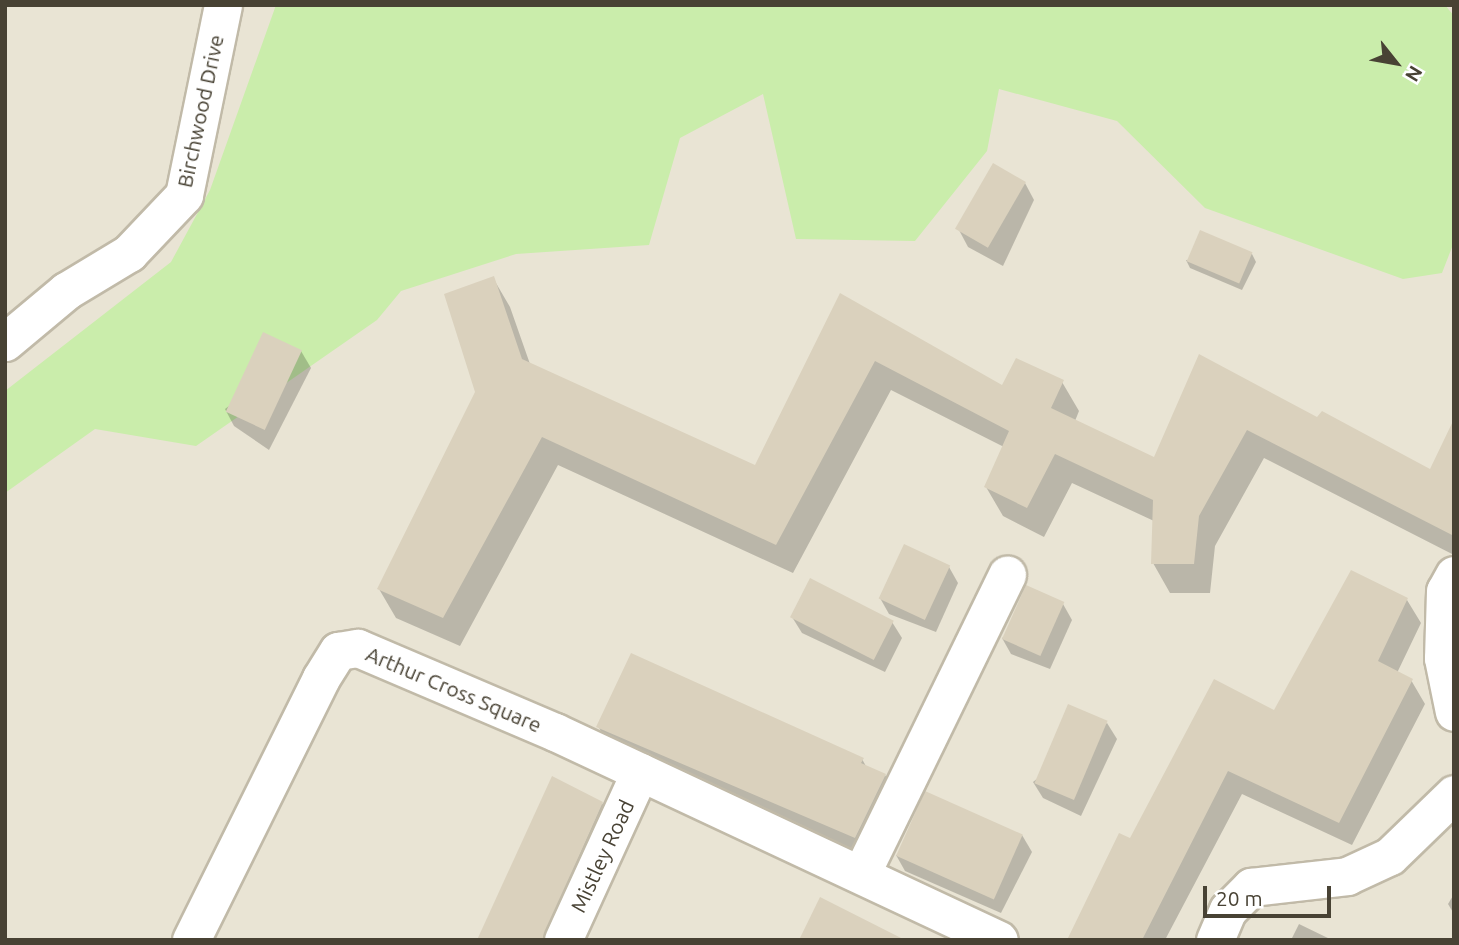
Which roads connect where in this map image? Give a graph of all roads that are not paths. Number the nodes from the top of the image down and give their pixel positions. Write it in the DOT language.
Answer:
graph roads {
  1 [pos="223,5"];
  2 [pos="5,342"];
  3 [pos="1007,575"];
  4 [pos="1454,575"];
  5 [pos="1454,712"];
  6 [pos="640,772"];
  7 [pos="1454,794"];
  8 [pos="862,872"];
  9 [pos="191,940"];
  10 [pos="563,940"];
  11 [pos="999,940"];
  12 [pos="1215,940"];
  1 -- 2 [label="street, Birchwood Drive"];
  3 -- 8 [label="street"];
  4 -- 5 [label="street"];
  6 -- 8 [label="street, Arthur Cross Square"];
  6 -- 9 [label="street, Arthur Cross Square"];
  6 -- 10 [label="street, Mistley Road"];
  7 -- 12 [label="street"];
  8 -- 11 [label="street, Arthur Cross Square"];
}
